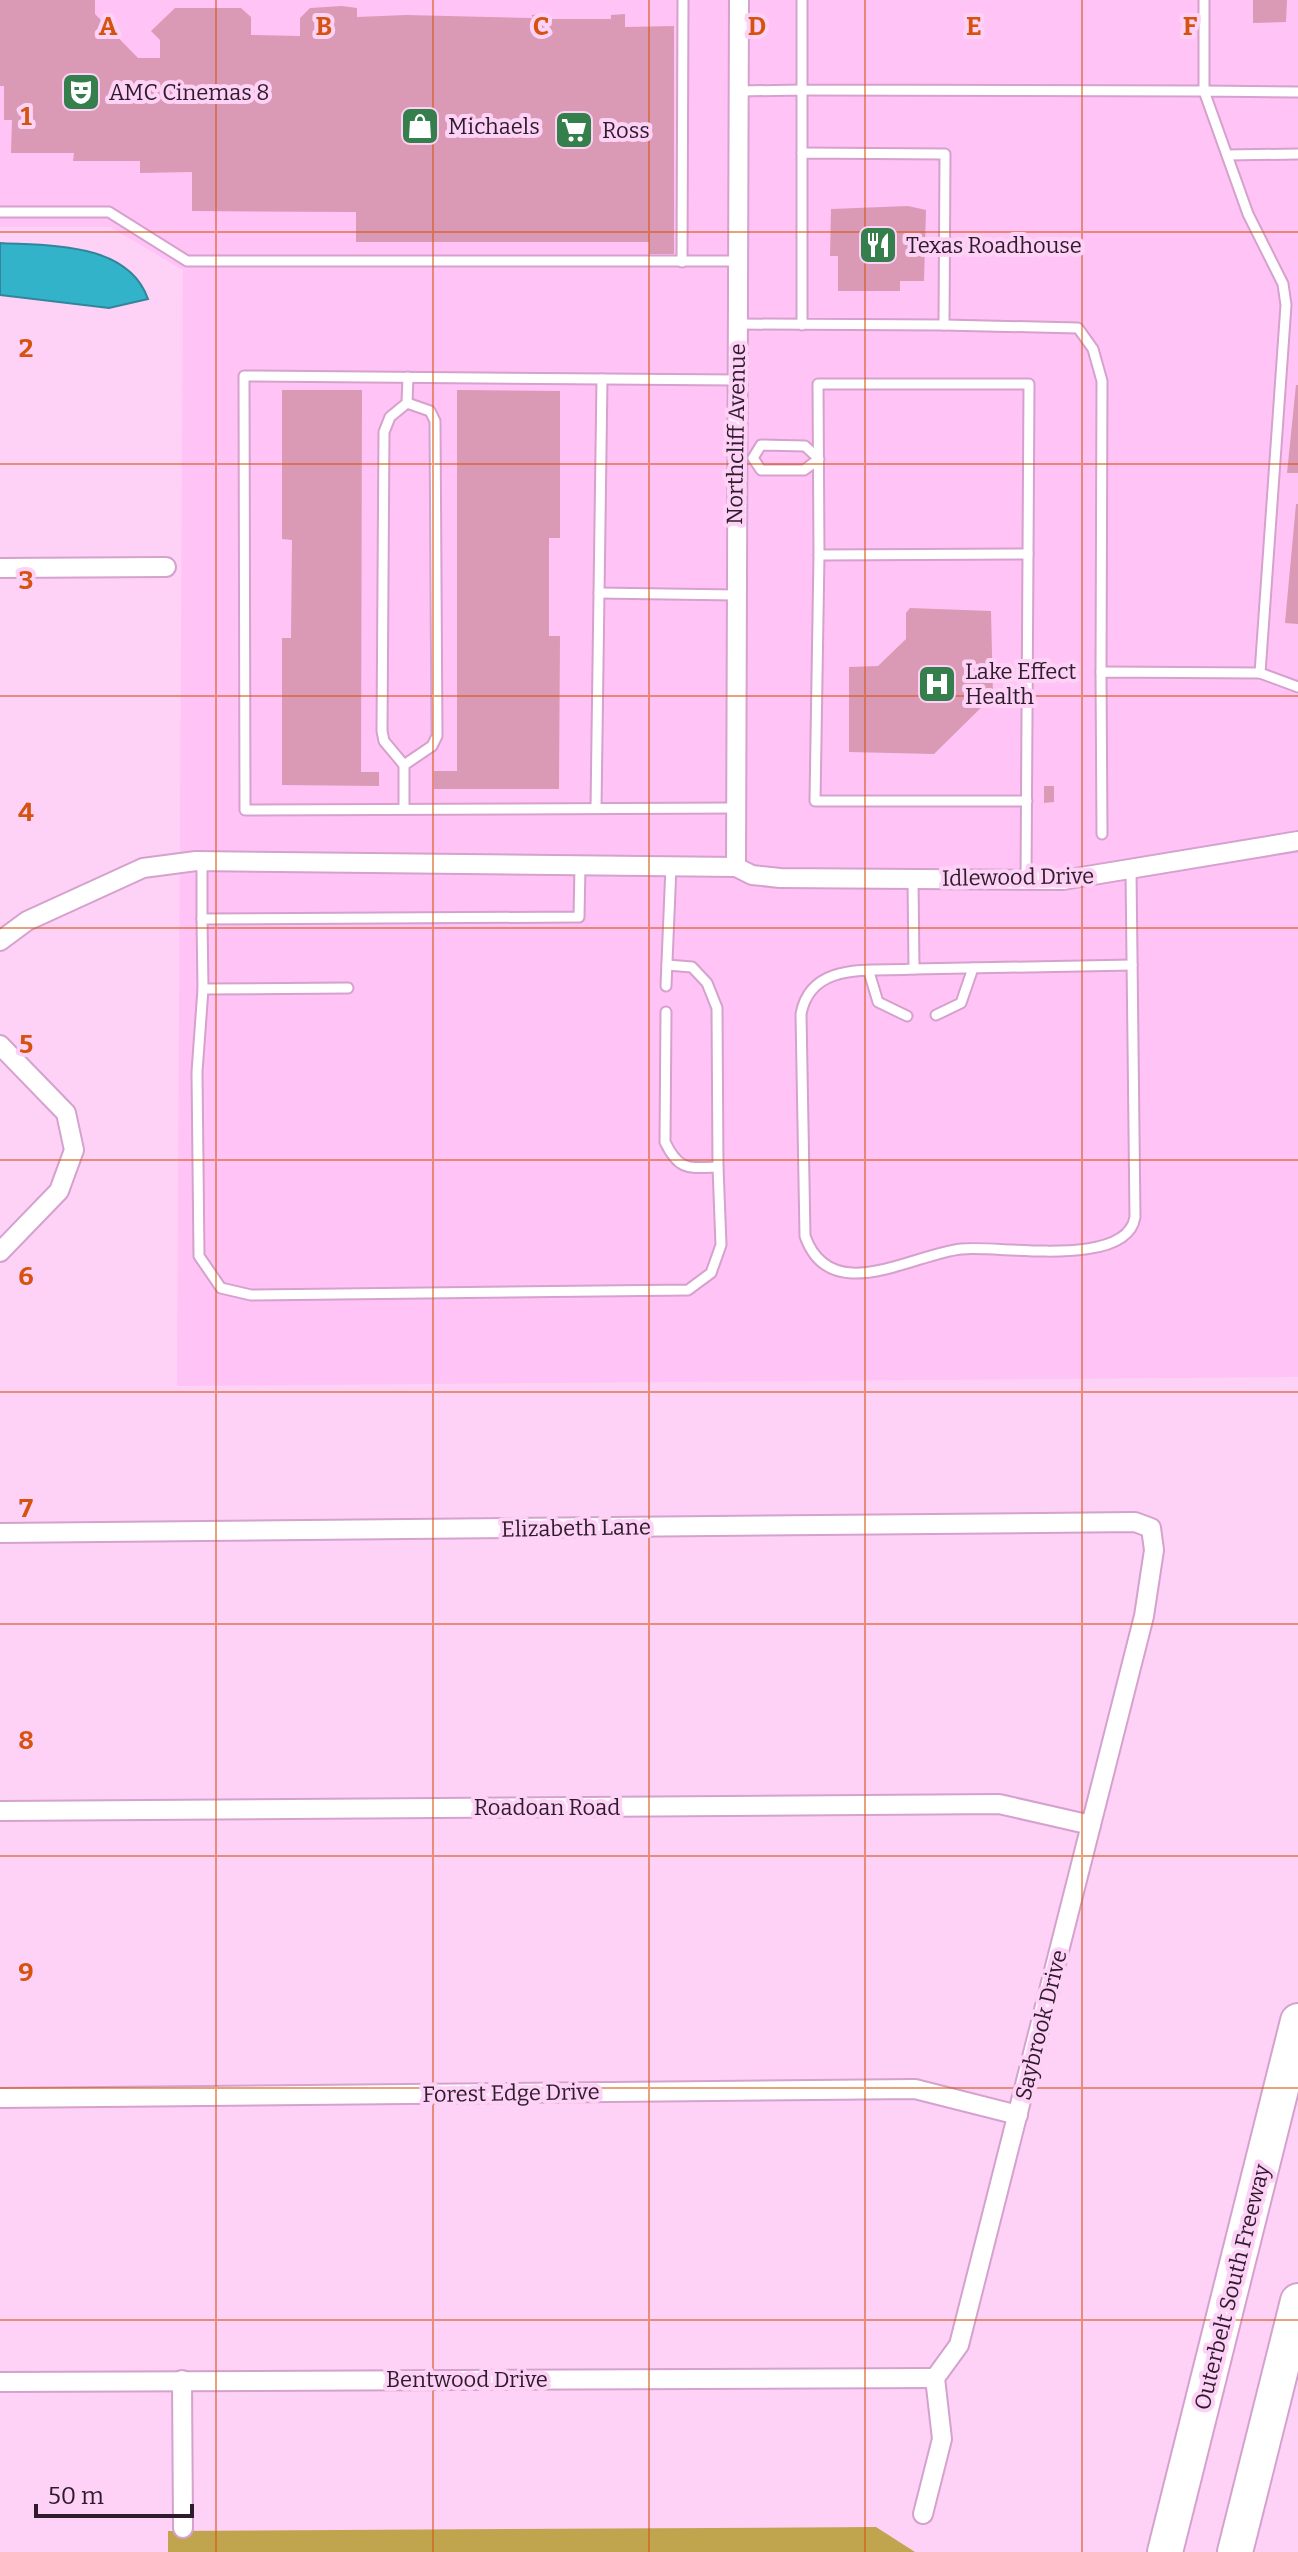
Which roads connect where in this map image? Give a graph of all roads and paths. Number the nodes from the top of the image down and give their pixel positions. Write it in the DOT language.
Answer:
graph roads {
  1 [pos="683,0"];
  2 [pos="739,0"];
  3 [pos="802,0"];
  4 [pos="1204,0"];
  5 [pos="802,90"];
  6 [pos="739,91"];
  7 [pos="1204,91"];
  8 [pos="1298,92"];
  9 [pos="802,153"];
  10 [pos="1298,154"];
  11 [pos="1227,155"];
  12 [pos="0,212"];
  13 [pos="739,261"];
  14 [pos="682,262"];
  15 [pos="738,324"];
  16 [pos="802,325"];
  17 [pos="944,325"];
  18 [pos="408,377"];
  19 [pos="602,379"];
  20 [pos="736,380"];
  21 [pos="407,403"];
  22 [pos="745,458"];
  23 [pos="819,459"];
  24 [pos="1028,554"];
  25 [pos="819,555"];
  26 [pos="166,567"];
  27 [pos="0,568"];
  28 [pos="599,593"];
  29 [pos="735,595"];
  30 [pos="1101,672"];
  31 [pos="1260,673"];
  32 [pos="1298,687"];
  33 [pos="404,765"];
  34 [pos="1027,801"];
  35 [pos="596,808"];
  36 [pos="736,808"];
  37 [pos="404,809"];
  38 [pos="1102,834"];
  39 [pos="1298,841"];
  40 [pos="202,861"];
  41 [pos="580,866"];
  42 [pos="671,866"];
  43 [pos="736,867"];
  44 [pos="1131,871"];
  45 [pos="913,880"];
  46 [pos="1026,880"];
  47 [pos="202,919"];
  48 [pos="0,941"];
  49 [pos="667,965"];
  50 [pos="1132,965"];
  51 [pos="973,968"];
  52 [pos="914,969"];
  53 [pos="869,972"];
  54 [pos="666,986"];
  55 [pos="348,988"];
  56 [pos="203,989"];
  57 [pos="666,1012"];
  58 [pos="936,1015"];
  59 [pos="907,1016"];
  60 [pos="0,1045"];
  61 [pos="718,1167"];
  62 [pos="0,1252"];
  63 [pos="1151,1528"];
  64 [pos="0,1533"];
  65 [pos="0,1811"];
  66 [pos="1091,1825"];
  67 [pos="1298,2021"];
  68 [pos="0,2098"];
  69 [pos="1018,2115"];
  70 [pos="1298,2301"];
  71 [pos="935,2378"];
  72 [pos="182,2380"];
  73 [pos="0,2382"];
  74 [pos="923,2514"];
  75 [pos="183,2528"];
  76 [pos="1165,2552"];
  77 [pos="1235,2552"];
  1 -- 14 [label="lane"];
  2 -- 6 [label="street, Northcliff Avenue"];
  3 -- 5 [label="lane"];
  4 -- 7 [label="lane"];
  5 -- 6 [label="lane"];
  5 -- 7 [label="lane"];
  5 -- 9 [label="lane"];
  6 -- 13 [label="street, Northcliff Avenue"];
  7 -- 8 [label="lane"];
  7 -- 11 [label="lane"];
  9 -- 16 [label="lane"];
  9 -- 17 [label="lane"];
  10 -- 11 [label="lane"];
  11 -- 31 [label="lane"];
  12 -- 14 [label="lane"];
  13 -- 14 [label="lane"];
  13 -- 15 [label="street, Northcliff Avenue"];
  15 -- 16 [label="lane"];
  15 -- 20 [label="street, Northcliff Avenue"];
  16 -- 17 [label="lane"];
  17 -- 30 [label="lane"];
  18 -- 19 [label="lane"];
  18 -- 21 [label="lane"];
  18 -- 37 [label="lane"];
  19 -- 20 [label="lane"];
  19 -- 28 [label="lane"];
  20 -- 22 [label="street, Northcliff Avenue"];
  21 -- 33 [label="lane"];
  21 -- 33 [label="lane"];
  22 -- 23 [label="lane"];
  22 -- 23 [label="lane"];
  22 -- 29 [label="street, Northcliff Avenue"];
  23 -- 24 [label="lane"];
  23 -- 25 [label="lane"];
  24 -- 25 [label="lane"];
  24 -- 34 [label="lane"];
  25 -- 34 [label="lane"];
  26 -- 27 [label="street"];
  28 -- 29 [label="lane"];
  28 -- 35 [label="lane"];
  29 -- 36 [label="street, Northcliff Avenue"];
  30 -- 31 [label="lane"];
  30 -- 38 [label="lane"];
  31 -- 32 [label="lane"];
  33 -- 37 [label="lane"];
  34 -- 46 [label="lane"];
  35 -- 36 [label="lane"];
  35 -- 37 [label="lane"];
  36 -- 43 [label="street, Northcliff Avenue"];
  39 -- 44 [label="street, Idlewood Drive"];
  40 -- 41 [label="street, Idlewood Drive"];
  40 -- 47 [label="lane"];
  40 -- 48 [label="street, Idlewood Drive"];
  41 -- 42 [label="street, Idlewood Drive"];
  41 -- 47 [label="lane"];
  42 -- 43 [label="street, Idlewood Drive"];
  42 -- 49 [label="lane"];
  43 -- 45 [label="street, Idlewood Drive"];
  44 -- 46 [label="street, Idlewood Drive"];
  44 -- 50 [label="lane"];
  45 -- 46 [label="street, Idlewood Drive"];
  45 -- 52 [label="lane"];
  47 -- 56 [label="lane"];
  49 -- 54 [label="lane"];
  49 -- 61 [label="lane"];
  50 -- 51 [label="lane"];
  50 -- 53 [label="lane"];
  51 -- 52 [label="lane"];
  51 -- 58 [label="lane"];
  52 -- 53 [label="lane"];
  53 -- 59 [label="lane"];
  55 -- 56 [label="lane"];
  56 -- 61 [label="lane"];
  57 -- 61 [label="lane"];
  60 -- 62 [label="street"];
  63 -- 64 [label="street, Elizabeth Lane"];
  63 -- 66 [label="street, Saybrook Drive"];
  65 -- 66 [label="street, Roadoan Road"];
  66 -- 69 [label="street, Saybrook Drive"];
  67 -- 76 [label="highway, Outerbelt South Freeway"];
  68 -- 69 [label="street, Forest Edge Drive"];
  69 -- 71 [label="street, Saybrook Drive"];
  70 -- 77 [label="highway"];
  71 -- 72 [label="street, Bentwood Drive"];
  71 -- 74 [label="street"];
  72 -- 73 [label="street, Bentwood Drive"];
  72 -- 75 [label="street"];
}
